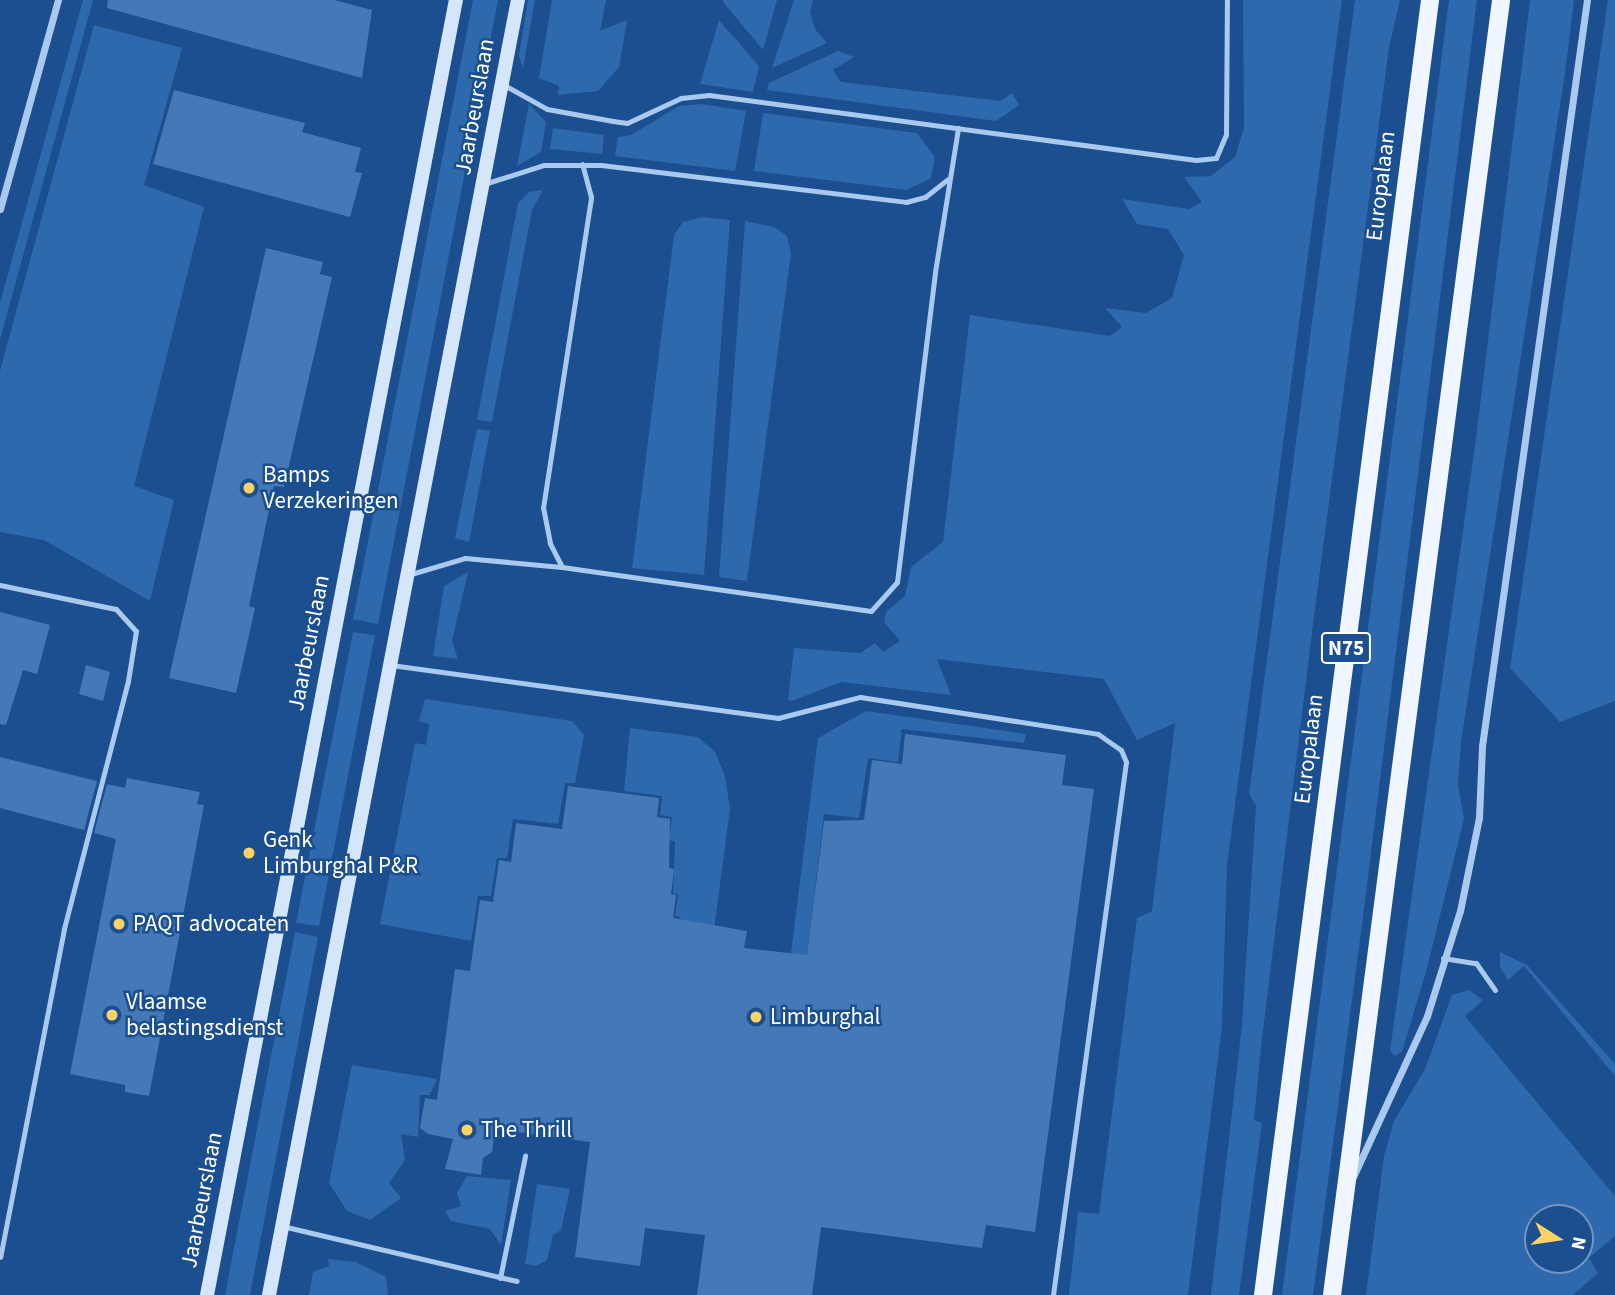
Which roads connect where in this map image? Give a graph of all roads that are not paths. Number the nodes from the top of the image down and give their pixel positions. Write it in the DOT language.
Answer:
graph roads {
  1 [pos="58,0"];
  2 [pos="456,0"];
  3 [pos="518,0"];
  4 [pos="1227,0"];
  5 [pos="1430,0"];
  6 [pos="1501,0"];
  7 [pos="1587,0"];
  8 [pos="503,85"];
  9 [pos="958,128"];
  10 [pos="582,164"];
  11 [pos="949,178"];
  12 [pos="484,184"];
  13 [pos="0,209"];
  14 [pos="562,567"];
  15 [pos="408,576"];
  16 [pos="0,585"];
  17 [pos="391,665"];
  18 [pos="1443,958"];
  19 [pos="1495,990"];
  20 [pos="525,1156"];
  21 [pos="1345,1193"];
  22 [pos="282,1226"];
  23 [pos="0,1257"];
  24 [pos="500,1278"];
  25 [pos="517,1282"];
  26 [pos="207,1295"];
  27 [pos="269,1295"];
  28 [pos="1053,1295"];
  29 [pos="1263,1295"];
  30 [pos="1332,1295"];
  1 -- 13 [label="street"];
  2 -- 26 [label="main road, Jaarbeurslaan"];
  3 -- 8 [label="main road, Jaarbeurslaan"];
  4 -- 9 [label="lane"];
  5 -- 29 [label="main road, Europalaan / N75"];
  6 -- 21 [label="main road"];
  7 -- 18 [label="street"];
  8 -- 9 [label="lane"];
  8 -- 12 [label="main road, Jaarbeurslaan"];
  9 -- 11 [label="lane"];
  10 -- 11 [label="lane"];
  10 -- 12 [label="lane"];
  10 -- 14 [label="lane"];
  11 -- 14 [label="lane"];
  12 -- 15 [label="main road, Jaarbeurslaan"];
  14 -- 15 [label="lane"];
  15 -- 17 [label="main road, Jaarbeurslaan"];
  16 -- 23 [label="lane"];
  17 -- 22 [label="main road, Jaarbeurslaan"];
  17 -- 28 [label="lane"];
  18 -- 19 [label="lane"];
  18 -- 21 [label="street"];
  20 -- 24 [label="lane"];
  21 -- 30 [label="main road"];
  22 -- 24 [label="lane"];
  22 -- 27 [label="main road, Jaarbeurslaan"];
  24 -- 25 [label="lane"];
}
